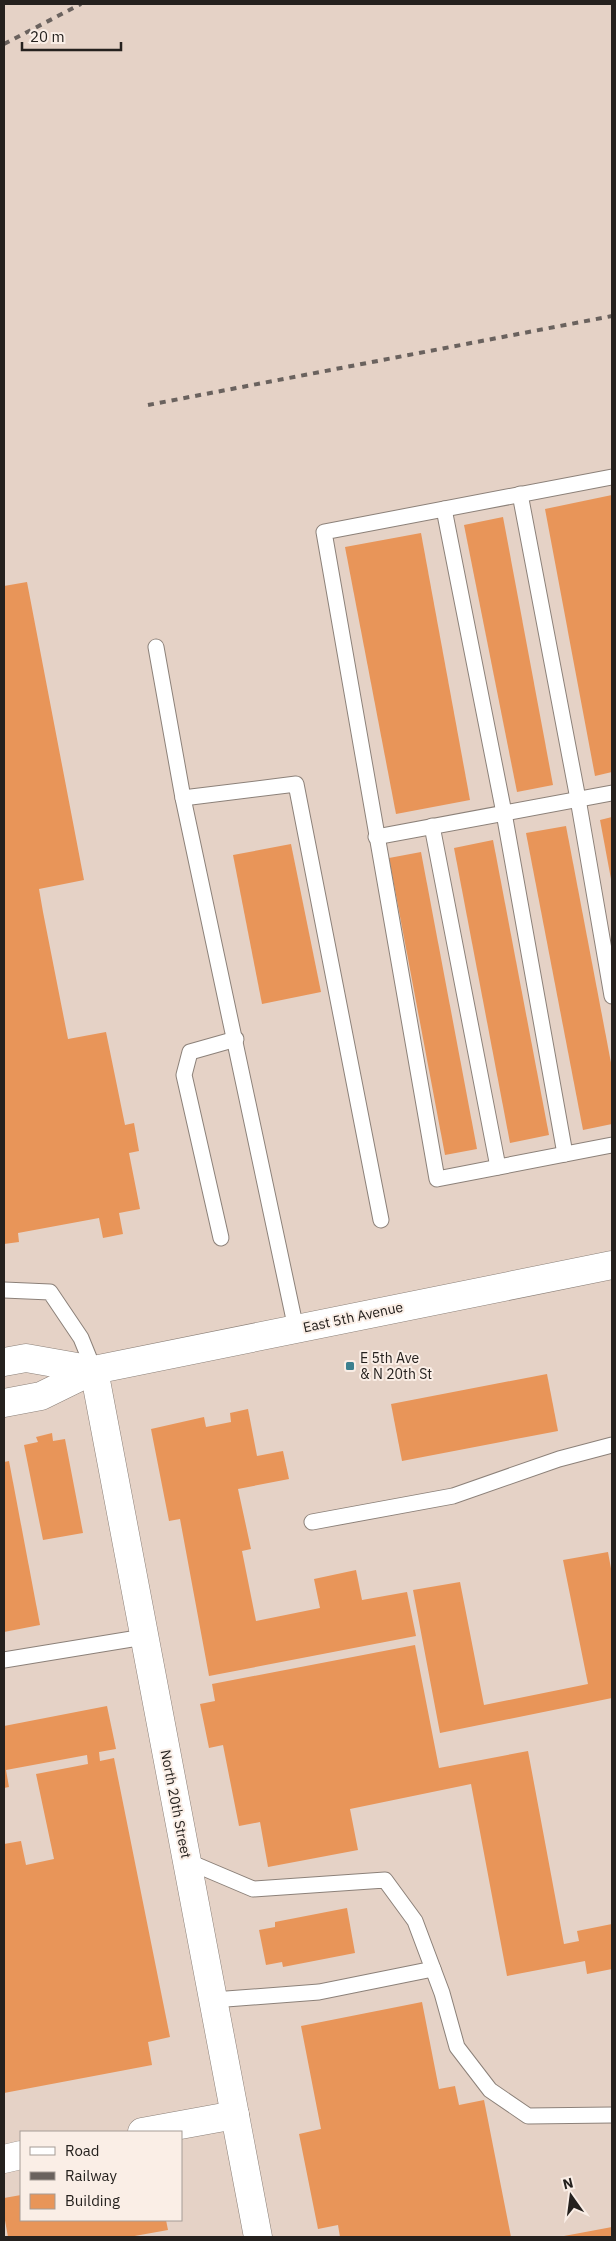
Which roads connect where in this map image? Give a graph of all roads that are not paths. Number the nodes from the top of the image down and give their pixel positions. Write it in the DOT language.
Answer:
graph roads {
  1 [pos="612,477"];
  2 [pos="520,494"];
  3 [pos="444,509"];
  4 [pos="156,646"];
  5 [pos="612,793"];
  6 [pos="184,798"];
  7 [pos="578,799"];
  8 [pos="504,813"];
  9 [pos="432,826"];
  10 [pos="376,837"];
  11 [pos="612,996"];
  12 [pos="236,1039"];
  13 [pos="612,1145"];
  14 [pos="565,1154"];
  15 [pos="498,1167"];
  16 [pos="381,1220"];
  17 [pos="221,1238"];
  18 [pos="612,1265"];
  19 [pos="4,1290"];
  20 [pos="296,1329"];
  21 [pos="4,1362"];
  22 [pos="94,1370"];
  23 [pos="4,1403"];
  24 [pos="612,1445"];
  25 [pos="312,1522"];
  26 [pos="144,1637"];
  27 [pos="4,1660"];
  28 [pos="187,1861"];
  29 [pos="433,1968"];
  30 [pos="213,2000"];
  31 [pos="235,2115"];
  32 [pos="612,2115"];
  33 [pos="147,2131"];
  34 [pos="20,2155"];
  35 [pos="4,2159"];
  36 [pos="258,2237"];
  1 -- 2 [label="lane"];
  2 -- 3 [label="lane"];
  2 -- 7 [label="lane"];
  3 -- 8 [label="lane"];
  3 -- 10 [label="lane"];
  4 -- 6 [label="lane"];
  5 -- 7 [label="lane"];
  6 -- 12 [label="lane"];
  6 -- 16 [label="lane"];
  7 -- 8 [label="lane"];
  7 -- 11 [label="lane"];
  8 -- 9 [label="lane"];
  8 -- 14 [label="lane"];
  9 -- 10 [label="lane"];
  9 -- 15 [label="lane"];
  10 -- 15 [label="lane"];
  12 -- 17 [label="lane"];
  12 -- 20 [label="lane"];
  13 -- 14 [label="lane"];
  14 -- 15 [label="lane"];
  18 -- 20 [label="street, East 5th Avenue"];
  19 -- 22 [label="lane"];
  20 -- 22 [label="street, East 5th Avenue"];
  21 -- 22 [label="street, East 5th Avenue"];
  22 -- 23 [label="street, East 5th Avenue"];
  22 -- 26 [label="street, North 20th Street"];
  24 -- 25 [label="lane"];
  26 -- 27 [label="lane"];
  26 -- 28 [label="street, North 20th Street"];
  28 -- 29 [label="lane"];
  28 -- 30 [label="street, North 20th Street"];
  29 -- 30 [label="lane"];
  29 -- 32 [label="lane"];
  30 -- 31 [label="street, North 20th Street"];
  31 -- 33 [label="street"];
  31 -- 36 [label="street, North 20th Street"];
  34 -- 35 [label="street"];
}
